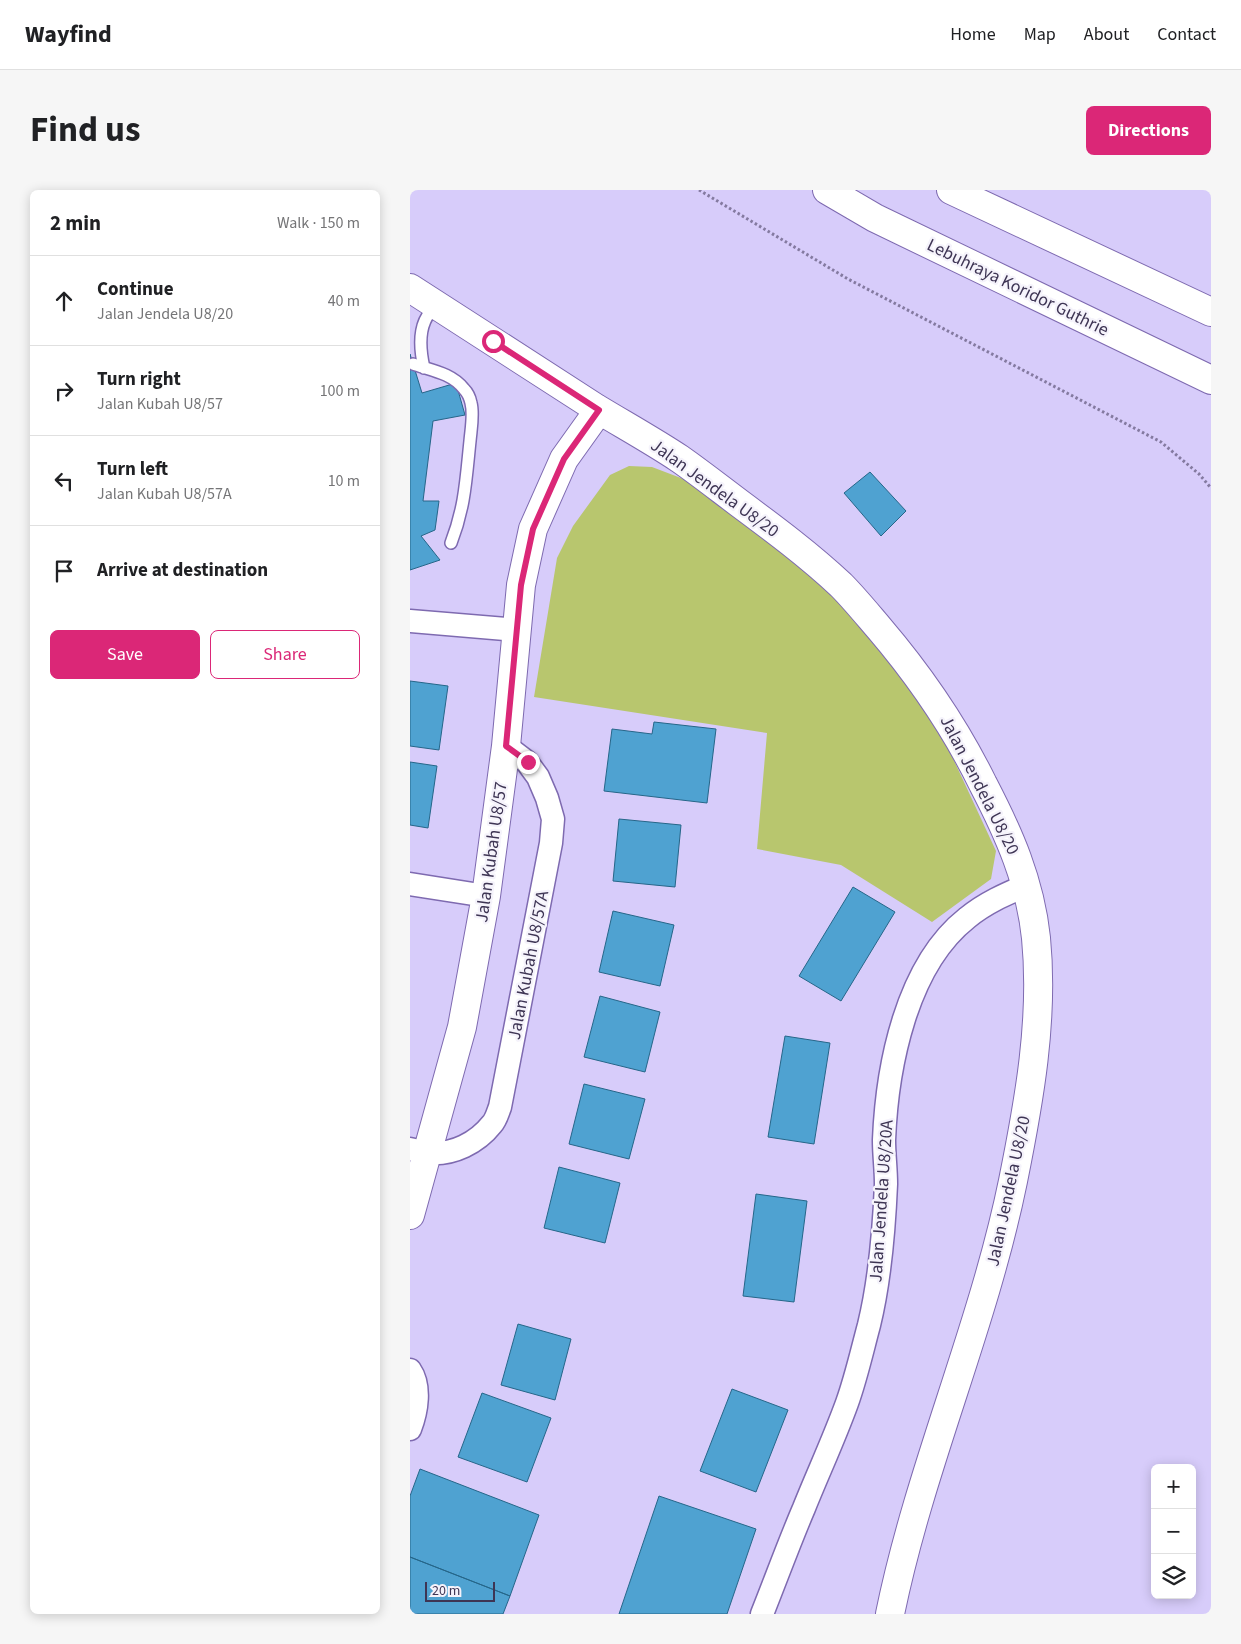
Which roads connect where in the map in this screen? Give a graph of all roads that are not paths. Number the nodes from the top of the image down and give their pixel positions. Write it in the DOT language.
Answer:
graph roads {
  1 [pos="827,190"];
  2 [pos="951,190"];
  3 [pos="410,288"];
  4 [pos="437,306"];
  5 [pos="1211,312"];
  6 [pos="1211,380"];
  7 [pos="599,410"];
  8 [pos="451,543"];
  9 [pos="410,621"];
  10 [pos="516,630"];
  11 [pos="506,746"];
  12 [pos="410,884"];
  13 [pos="1027,885"];
  14 [pos="486,896"];
  15 [pos="419,1151"];
  16 [pos="410,1215"];
  17 [pos="410,1370"];
  18 [pos="410,1429"];
  19 [pos="762,1614"];
  20 [pos="890,1614"];
  1 -- 6 [label="main road, Lebuhraya Koridor Guthrie"];
  2 -- 5 [label="main road"];
  3 -- 4 [label="main road, Jalan Jendela U8/20"];
  4 -- 7 [label="main road, Jalan Jendela U8/20"];
  4 -- 8 [label="lane"];
  7 -- 10 [label="main road, Jalan Kubah U8/57"];
  7 -- 13 [label="main road, Jalan Jendela U8/20"];
  9 -- 10 [label="street"];
  10 -- 11 [label="main road, Jalan Kubah U8/57"];
  11 -- 14 [label="main road, Jalan Kubah U8/57"];
  11 -- 15 [label="street, Jalan Kubah U8/57A"];
  12 -- 14 [label="street"];
  13 -- 19 [label="street, Jalan Jendela U8/20A"];
  13 -- 20 [label="main road, Jalan Jendela U8/20"];
  14 -- 15 [label="main road, Jalan Kubah U8/57"];
  15 -- 16 [label="main road, Jalan Kubah U8/57"];
  17 -- 18 [label="street"];
}
